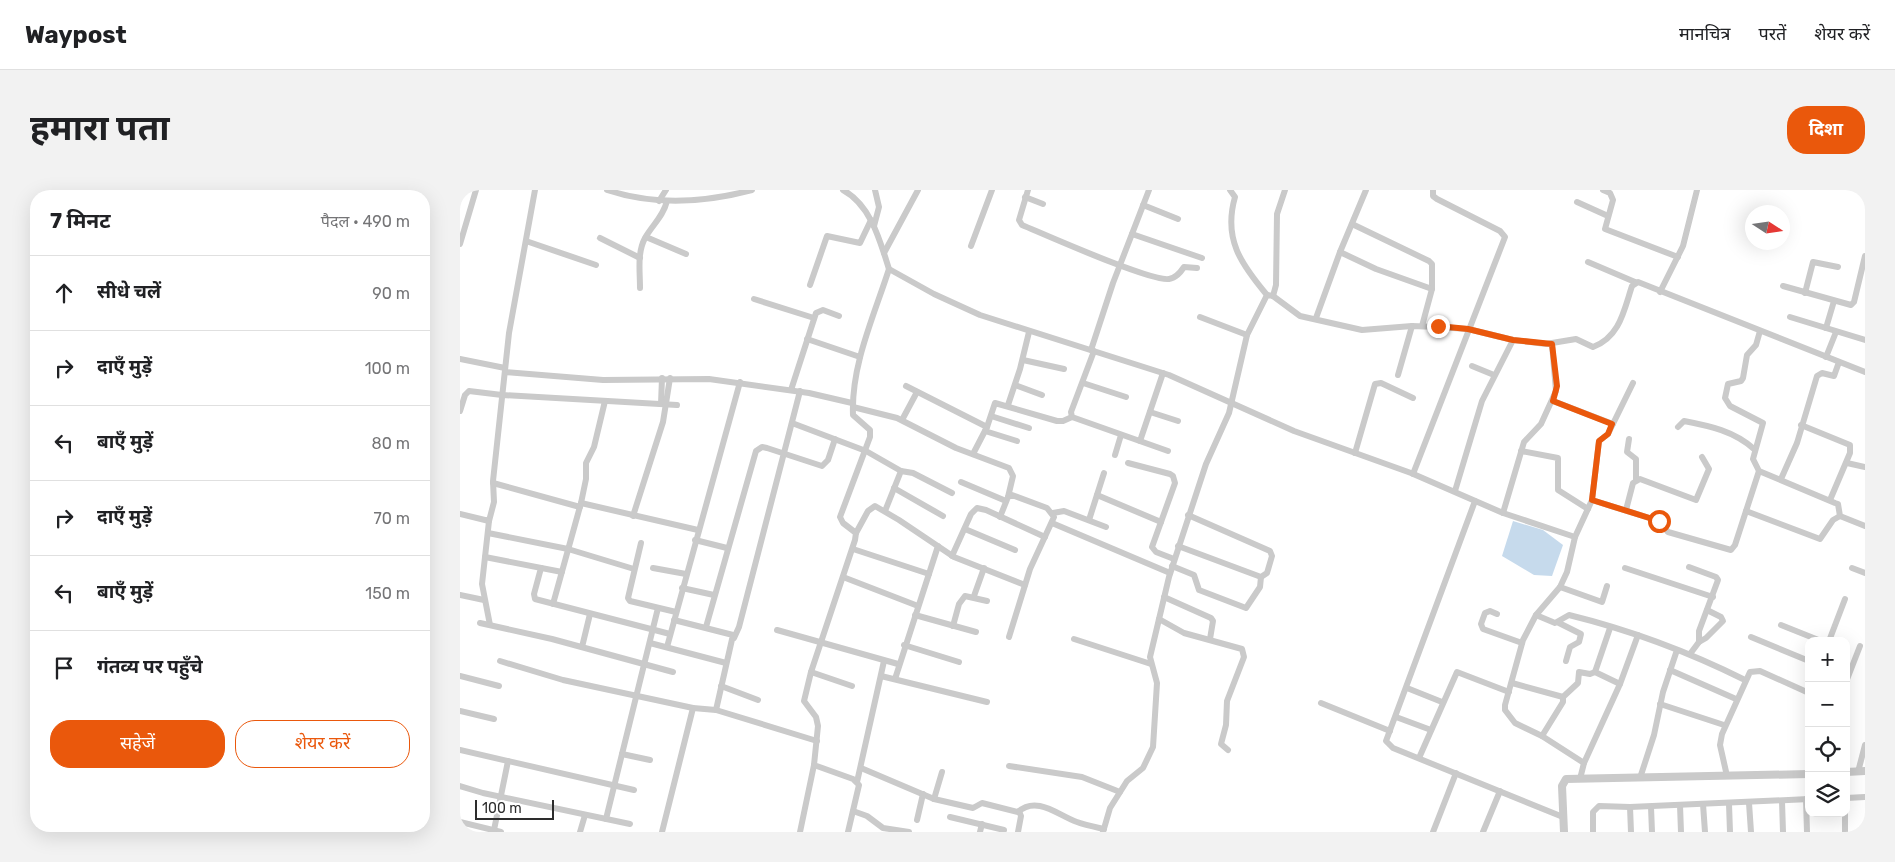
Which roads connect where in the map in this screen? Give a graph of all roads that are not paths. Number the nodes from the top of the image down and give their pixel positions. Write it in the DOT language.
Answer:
graph roads {
  1 [pos="476,190"];
  2 [pos="535,190"];
  3 [pos="607,190"];
  4 [pos="666,190"];
  5 [pos="752,190"];
  6 [pos="843,190"];
  7 [pos="875,190"];
  8 [pos="918,190"];
  9 [pos="992,190"];
  10 [pos="1028,190"];
  11 [pos="1149,190"];
  12 [pos="1230,190"];
  13 [pos="1285,190"];
  14 [pos="1366,190"];
  15 [pos="1433,190"];
  16 [pos="1603,190"];
  17 [pos="1697,190"];
  18 [pos="1025,198"];
  19 [pos="658,201"];
  20 [pos="667,201"];
  21 [pos="1577,202"];
  22 [pos="1044,204"];
  23 [pos="1143,205"];
  24 [pos="1608,216"];
  25 [pos="1178,219"];
  26 [pos="872,223"];
  27 [pos="1352,224"];
  28 [pos="1132,234"];
  29 [pos="646,237"];
  30 [pos="600,238"];
  31 [pos="526,241"];
  32 [pos="460,244"];
  33 [pos="971,246"];
  34 [pos="1340,252"];
  35 [pos="884,253"];
  36 [pos="686,254"];
  37 [pos="1865,256"];
  38 [pos="640,258"];
  39 [pos="1202,258"];
  40 [pos="1678,258"];
  41 [pos="1588,262"];
  42 [pos="1120,264"];
  43 [pos="596,265"];
  44 [pos="1197,268"];
  45 [pos="1838,268"];
  46 [pos="889,269"];
  47 [pos="1635,282"];
  48 [pos="810,285"];
  49 [pos="1783,286"];
  50 [pos="640,288"];
  51 [pos="1432,289"];
  52 [pos="1660,292"];
  53 [pos="1857,292"];
  54 [pos="1806,293"];
  55 [pos="1865,294"];
  56 [pos="1270,296"];
  57 [pos="754,300"];
  58 [pos="1834,301"];
  59 [pos="839,316"];
  60 [pos="1200,317"];
  61 [pos="1790,317"];
  62 [pos="814,318"];
  63 [pos="1316,318"];
  64 [pos="1412,326"];
  65 [pos="1422,326"];
  66 [pos="1826,328"];
  67 [pos="1468,329"];
  68 [pos="1029,332"];
  69 [pos="1760,332"];
  70 [pos="1836,332"];
  71 [pos="1247,335"];
  72 [pos="807,339"];
  73 [pos="1513,340"];
  74 [pos="1865,340"];
  75 [pos="1552,344"];
  76 [pos="1092,351"];
  77 [pos="1826,357"];
  78 [pos="860,358"];
  79 [pos="460,359"];
  80 [pos="1022,360"];
  81 [pos="1840,362"];
  82 [pos="1472,366"];
  83 [pos="1064,369"];
  84 [pos="505,370"];
  85 [pos="1865,372"];
  86 [pos="1163,373"];
  87 [pos="1398,375"];
  88 [pos="1494,375"];
  89 [pos="662,378"];
  90 [pos="670,378"];
  91 [pos="740,382"];
  92 [pos="1083,383"];
  93 [pos="1633,383"];
  94 [pos="1015,385"];
  95 [pos="906,386"];
  96 [pos="791,390"];
  97 [pos="800,391"];
  98 [pos="917,392"];
  99 [pos="502,395"];
  100 [pos="1042,395"];
  101 [pos="1126,397"];
  102 [pos="1413,398"];
  103 [pos="605,401"];
  104 [pos="1553,401"];
  105 [pos="1232,404"];
  106 [pos="664,405"];
  107 [pos="677,405"];
  108 [pos="852,405"];
  109 [pos="1008,405"];
  110 [pos="460,411"];
  111 [pos="1150,412"];
  112 [pos="991,416"];
  113 [pos="1072,417"];
  114 [pos="902,420"];
  115 [pos="1178,421"];
  116 [pos="792,423"];
  117 [pos="1612,424"];
  118 [pos="1801,425"];
  119 [pos="1678,427"];
  120 [pos="1030,428"];
  121 [pos="986,429"];
  122 [pos="1121,435"];
  123 [pos="835,439"];
  124 [pos="1629,439"];
  125 [pos="1018,441"];
  126 [pos="1140,441"];
  127 [pos="1754,449"];
  128 [pos="866,451"];
  129 [pos="1168,451"];
  130 [pos="1521,451"];
  131 [pos="1354,453"];
  132 [pos="784,454"];
  133 [pos="973,454"];
  134 [pos="1115,455"];
  135 [pos="1702,457"];
  136 [pos="1847,462"];
  137 [pos="1128,463"];
  138 [pos="1865,468"];
  139 [pos="901,471"];
  140 [pos="1759,471"];
  141 [pos="1104,473"];
  142 [pos="1413,474"];
  143 [pos="1781,479"];
  144 [pos="1636,480"];
  145 [pos="961,482"];
  146 [pos="493,483"];
  147 [pos="894,488"];
  148 [pos="1455,491"];
  149 [pos="952,493"];
  150 [pos="1097,496"];
  151 [pos="1007,499"];
  152 [pos="1592,500"];
  153 [pos="1830,500"];
  154 [pos="1475,501"];
  155 [pos="580,505"];
  156 [pos="1588,509"];
  157 [pos="1626,510"];
  158 [pos="885,511"];
  159 [pos="1746,512"];
  160 [pos="1054,513"];
  161 [pos="1503,513"];
  162 [pos="460,514"];
  163 [pos="1188,515"];
  164 [pos="633,516"];
  165 [pos="943,516"];
  166 [pos="1840,516"];
  167 [pos="1000,517"];
  168 [pos="1090,520"];
  169 [pos="489,521"];
  170 [pos="1161,522"];
  171 [pos="1052,523"];
  172 [pos="1865,526"];
  173 [pos="1106,527"];
  174 [pos="965,529"];
  175 [pos="698,530"];
  176 [pos="488,533"];
  177 [pos="856,533"];
  178 [pos="1045,537"];
  179 [pos="1575,537"];
  180 [pos="695,540"];
  181 [pos="641,543"];
  182 [pos="938,546"];
  183 [pos="1178,546"];
  184 [pos="728,548"];
  185 [pos="568,549"];
  186 [pos="852,549"];
  187 [pos="1014,550"];
  188 [pos="952,556"];
  189 [pos="485,557"];
  190 [pos="1173,562"];
  191 [pos="1689,567"];
  192 [pos="541,568"];
  193 [pos="653,568"];
  194 [pos="984,568"];
  195 [pos="1625,568"];
  196 [pos="1852,568"];
  197 [pos="634,569"];
  198 [pos="562,572"];
  199 [pos="1170,573"];
  200 [pos="1865,573"];
  201 [pos="686,574"];
  202 [pos="929,574"];
  203 [pos="843,577"];
  204 [pos="1261,577"];
  205 [pos="1025,585"];
  206 [pos="1607,586"];
  207 [pos="1560,587"];
  208 [pos="682,588"];
  209 [pos="460,595"];
  210 [pos="714,595"];
  211 [pos="974,596"];
  212 [pos="1713,597"];
  213 [pos="1164,598"];
  214 [pos="1845,599"];
  215 [pos="484,600"];
  216 [pos="987,601"];
  217 [pos="553,604"];
  218 [pos="918,606"];
  219 [pos="658,608"];
  220 [pos="1707,610"];
  221 [pos="676,612"];
  222 [pos="590,614"];
  223 [pos="1497,614"];
  224 [pos="915,615"];
  225 [pos="1536,615"];
  226 [pos="1159,619"];
  227 [pos="674,620"];
  228 [pos="1558,622"];
  229 [pos="480,623"];
  230 [pos="490,625"];
  231 [pos="1781,625"];
  232 [pos="953,626"];
  233 [pos="706,628"];
  234 [pos="1610,628"];
  235 [pos="653,630"];
  236 [pos="777,630"];
  237 [pos="976,632"];
  238 [pos="670,634"];
  239 [pos="1638,635"];
  240 [pos="1009,636"];
  241 [pos="1752,637"];
  242 [pos="1811,637"];
  243 [pos="1831,637"];
  244 [pos="734,638"];
  245 [pos="1074,639"];
  246 [pos="1210,640"];
  247 [pos="1699,642"];
  248 [pos="650,643"];
  249 [pos="821,643"];
  250 [pos="1522,643"];
  251 [pos="904,645"];
  252 [pos="1860,646"];
  253 [pos="582,647"];
  254 [pos="667,647"];
  255 [pos="1677,650"];
  256 [pos="1690,654"];
  257 [pos="1805,659"];
  258 [pos="500,661"];
  259 [pos="884,661"];
  260 [pos="1566,661"];
  261 [pos="960,662"];
  262 [pos="726,663"];
  263 [pos="643,664"];
  264 [pos="898,664"];
  265 [pos="1151,664"];
  266 [pos="1670,670"];
  267 [pos="673,672"];
  268 [pos="811,672"];
  269 [pos="1595,672"];
  270 [pos="1850,672"];
  271 [pos="460,676"];
  272 [pos="881,676"];
  273 [pos="895,679"];
  274 [pos="1745,680"];
  275 [pos="1512,682"];
  276 [pos="1620,684"];
  277 [pos="499,686"];
  278 [pos="721,686"];
  279 [pos="852,686"];
  280 [pos="1407,688"];
  281 [pos="1805,691"];
  282 [pos="1509,692"];
  283 [pos="636,696"];
  284 [pos="1563,697"];
  285 [pos="1736,699"];
  286 [pos="758,700"];
  287 [pos="987,702"];
  288 [pos="1442,702"];
  289 [pos="1321,703"];
  290 [pos="1660,704"];
  291 [pos="693,708"];
  292 [pos="716,710"];
  293 [pos="460,711"];
  294 [pos="1396,717"];
  295 [pos="494,719"];
  296 [pos="1724,726"];
  297 [pos="1431,730"];
  298 [pos="1390,731"];
  299 [pos="1542,736"];
  300 [pos="818,741"];
  301 [pos="1865,744"];
  302 [pos="460,750"];
  303 [pos="1228,750"];
  304 [pos="622,754"];
  305 [pos="1419,758"];
  306 [pos="650,760"];
  307 [pos="508,761"];
  308 [pos="1584,763"];
  309 [pos="814,765"];
  310 [pos="1009,766"];
  311 [pos="862,768"];
  312 [pos="1862,771"];
  313 [pos="942,772"];
  314 [pos="1456,773"];
  315 [pos="1805,774"];
  316 [pos="1727,776"];
  317 [pos="1640,778"];
  318 [pos="1580,779"];
  319 [pos="857,782"];
  320 [pos="460,786"];
  321 [pos="614,786"];
  322 [pos="634,790"];
  323 [pos="1500,791"];
  324 [pos="1120,792"];
  325 [pos="923,794"];
  326 [pos="500,797"];
  327 [pos="1865,797"];
  328 [pos="1850,798"];
  329 [pos="934,799"];
  330 [pos="1805,799"];
  331 [pos="1782,802"];
  332 [pos="1749,803"];
  333 [pos="1704,804"];
  334 [pos="1729,804"];
  335 [pos="1680,806"];
  336 [pos="1630,807"];
  337 [pos="1651,807"];
  338 [pos="853,811"];
  339 [pos="1019,811"];
  340 [pos="585,815"];
  341 [pos="1563,816"];
  342 [pos="950,817"];
  343 [pos="1807,817"];
  344 [pos="1845,817"];
  345 [pos="606,820"];
  346 [pos="917,820"];
  347 [pos="460,822"];
  348 [pos="630,824"];
  349 [pos="982,824"];
  350 [pos="1004,830"];
  351 [pos="498,831"];
  352 [pos="1104,831"];
  353 [pos="580,832"];
  354 [pos="662,832"];
  355 [pos="800,832"];
  356 [pos="848,832"];
  357 [pos="909,832"];
  358 [pos="980,832"];
  359 [pos="1018,832"];
  360 [pos="1433,832"];
  361 [pos="1483,832"];
  362 [pos="1564,832"];
  363 [pos="1593,832"];
  364 [pos="1631,832"];
  365 [pos="1652,832"];
  366 [pos="1681,832"];
  367 [pos="1704,832"];
  368 [pos="1730,832"];
  369 [pos="1751,832"];
  370 [pos="1783,832"];
  371 [pos="1807,832"];
  372 [pos="1845,832"];
  1 -- 32 [label="street"];
  2 -- 31 [label="street"];
  3 -- 19 [label="street"];
  4 -- 19 [label="street"];
  5 -- 20 [label="street"];
  6 -- 26 [label="street"];
  7 -- 26 [label="street"];
  8 -- 35 [label="street"];
  9 -- 33 [label="street"];
  10 -- 18 [label="street"];
  11 -- 23 [label="street"];
  12 -- 56 [label="street"];
  13 -- 56 [label="street"];
  14 -- 27 [label="street"];
  15 -- 67 [label="street"];
  16 -- 24 [label="street"];
  17 -- 40 [label="street"];
  18 -- 22 [label="street"];
  18 -- 42 [label="street"];
  19 -- 20 [label="street"];
  20 -- 29 [label="street"];
  21 -- 24 [label="street"];
  23 -- 25 [label="street"];
  23 -- 28 [label="street"];
  24 -- 40 [label="street"];
  26 -- 35 [label="street"];
  26 -- 48 [label="street"];
  27 -- 34 [label="street"];
  27 -- 51 [label="street"];
  28 -- 39 [label="street"];
  28 -- 42 [label="street"];
  29 -- 36 [label="street"];
  29 -- 38 [label="street"];
  30 -- 38 [label="street"];
  31 -- 43 [label="street"];
  31 -- 84 [label="street"];
  34 -- 51 [label="street"];
  34 -- 63 [label="street"];
  35 -- 46 [label="street"];
  37 -- 53 [label="street"];
  38 -- 50 [label="street"];
  40 -- 52 [label="street"];
  41 -- 47 [label="street"];
  42 -- 44 [label="street"];
  42 -- 76 [label="street"];
  45 -- 54 [label="street"];
  46 -- 68 [label="street"];
  46 -- 78 [label="street"];
  47 -- 52 [label="street"];
  47 -- 75 [label="street"];
  49 -- 54 [label="street"];
  51 -- 65 [label="street"];
  52 -- 69 [label="street"];
  53 -- 55 [label="street"];
  53 -- 58 [label="street"];
  54 -- 58 [label="street"];
  56 -- 63 [label="street"];
  56 -- 71 [label="street"];
  57 -- 62 [label="street"];
  58 -- 66 [label="street"];
  59 -- 62 [label="street"];
  60 -- 71 [label="street"];
  61 -- 66 [label="street"];
  62 -- 72 [label="street"];
  63 -- 64 [label="street"];
  64 -- 65 [label="street"];
  64 -- 87 [label="street"];
  65 -- 67 [label="street"];
  66 -- 70 [label="street"];
  67 -- 73 [label="street"];
  67 -- 142 [label="street"];
  68 -- 76 [label="street"];
  68 -- 80 [label="street"];
  69 -- 77 [label="street"];
  69 -- 127 [label="street"];
  70 -- 74 [label="street"];
  70 -- 77 [label="street"];
  71 -- 105 [label="street"];
  72 -- 78 [label="street"];
  72 -- 96 [label="street"];
  73 -- 75 [label="street"];
  73 -- 88 [label="street"];
  75 -- 104 [label="street"];
  76 -- 86 [label="street"];
  76 -- 92 [label="street"];
  77 -- 81 [label="street"];
  78 -- 108 [label="street"];
  79 -- 84 [label="street"];
  80 -- 83 [label="street"];
  80 -- 94 [label="street"];
  81 -- 85 [label="street"];
  81 -- 118 [label="street"];
  82 -- 88 [label="street"];
  84 -- 89 [label="street"];
  84 -- 99 [label="street"];
  86 -- 105 [label="street"];
  86 -- 111 [label="street"];
  88 -- 148 [label="street"];
  89 -- 90 [label="street"];
  89 -- 106 [label="street"];
  90 -- 91 [label="street"];
  90 -- 106 [label="street"];
  91 -- 96 [label="street"];
  91 -- 175 [label="street"];
  92 -- 101 [label="street"];
  92 -- 113 [label="street"];
  93 -- 117 [label="street"];
  94 -- 100 [label="street"];
  94 -- 109 [label="street"];
  95 -- 98 [label="street"];
  96 -- 97 [label="street"];
  97 -- 108 [label="street"];
  97 -- 116 [label="street"];
  98 -- 114 [label="street"];
  98 -- 121 [label="street"];
  99 -- 103 [label="street"];
  99 -- 110 [label="street"];
  99 -- 146 [label="street"];
  102 -- 131 [label="street"];
  103 -- 106 [label="street"];
  103 -- 155 [label="street"];
  104 -- 117 [label="street"];
  104 -- 130 [label="street"];
  105 -- 131 [label="street"];
  105 -- 163 [label="street"];
  106 -- 107 [label="street"];
  106 -- 164 [label="street"];
  108 -- 114 [label="street"];
  108 -- 128 [label="street"];
  109 -- 112 [label="street"];
  109 -- 113 [label="street"];
  111 -- 115 [label="street"];
  111 -- 126 [label="street"];
  112 -- 120 [label="street"];
  112 -- 121 [label="street"];
  113 -- 122 [label="street"];
  114 -- 133 [label="street"];
  116 -- 123 [label="street"];
  116 -- 132 [label="street"];
  117 -- 152 [label="street"];
  118 -- 136 [label="street"];
  118 -- 143 [label="street"];
  119 -- 127 [label="street"];
  121 -- 125 [label="street"];
  121 -- 133 [label="street"];
  122 -- 126 [label="street"];
  122 -- 134 [label="street"];
  123 -- 128 [label="street"];
  123 -- 132 [label="street"];
  124 -- 144 [label="street"];
  126 -- 129 [label="street"];
  127 -- 140 [label="street"];
  128 -- 139 [label="street"];
  128 -- 177 [label="street"];
  130 -- 156 [label="street"];
  130 -- 161 [label="street"];
  131 -- 142 [label="street"];
  132 -- 184 [label="street"];
  132 -- 244 [label="street"];
  133 -- 151 [label="street"];
  135 -- 144 [label="street"];
  136 -- 138 [label="street"];
  136 -- 153 [label="street"];
  137 -- 170 [label="street"];
  139 -- 147 [label="street"];
  139 -- 149 [label="street"];
  140 -- 143 [label="street"];
  140 -- 159 [label="street"];
  141 -- 150 [label="street"];
  142 -- 148 [label="street"];
  143 -- 153 [label="street"];
  144 -- 157 [label="street"];
  145 -- 151 [label="street"];
  146 -- 155 [label="street"];
  146 -- 169 [label="street"];
  147 -- 158 [label="street"];
  147 -- 165 [label="street"];
  148 -- 154 [label="street"];
  150 -- 168 [label="street"];
  150 -- 170 [label="street"];
  151 -- 160 [label="street"];
  151 -- 167 [label="street"];
  152 -- 156 [label="street"];
  152 -- 157 [label="street"];
  153 -- 166 [label="street"];
  154 -- 161 [label="street"];
  154 -- 280 [label="street"];
  155 -- 164 [label="street"];
  155 -- 185 [label="street"];
  156 -- 179 [label="street"];
  157 -- 159 [label="street"];
  158 -- 177 [label="street"];
  158 -- 182 [label="street"];
  159 -- 166 [label="street"];
  160 -- 168 [label="street"];
  160 -- 171 [label="street"];
  161 -- 179 [label="street"];
  162 -- 169 [label="street"];
  163 -- 183 [label="street"];
  163 -- 204 [label="street"];
  164 -- 175 [label="street"];
  166 -- 172 [label="street"];
  167 -- 174 [label="street"];
  167 -- 178 [label="street"];
  168 -- 173 [label="street"];
  169 -- 176 [label="street"];
  170 -- 190 [label="street"];
  171 -- 178 [label="street"];
  171 -- 199 [label="street"];
  174 -- 187 [label="street"];
  174 -- 188 [label="street"];
  175 -- 180 [label="street"];
  176 -- 185 [label="street"];
  176 -- 189 [label="street"];
  177 -- 186 [label="street"];
  178 -- 205 [label="street"];
  179 -- 207 [label="street"];
  180 -- 184 [label="street"];
  180 -- 201 [label="street"];
  181 -- 197 [label="street"];
  182 -- 188 [label="street"];
  182 -- 202 [label="street"];
  183 -- 190 [label="street"];
  183 -- 204 [label="street"];
  184 -- 210 [label="street"];
  185 -- 197 [label="street"];
  185 -- 198 [label="street"];
  186 -- 202 [label="street"];
  186 -- 203 [label="street"];
  188 -- 194 [label="street"];
  189 -- 192 [label="street"];
  189 -- 215 [label="street"];
  190 -- 199 [label="street"];
  190 -- 204 [label="street"];
  191 -- 212 [label="street"];
  192 -- 198 [label="street"];
  192 -- 217 [label="street"];
  193 -- 201 [label="street"];
  194 -- 205 [label="street"];
  194 -- 211 [label="street"];
  195 -- 212 [label="street"];
  196 -- 200 [label="street"];
  197 -- 219 [label="street"];
  198 -- 217 [label="street"];
  199 -- 213 [label="street"];
  201 -- 208 [label="street"];
  202 -- 218 [label="street"];
  203 -- 218 [label="street"];
  203 -- 249 [label="street"];
  205 -- 240 [label="street"];
  206 -- 207 [label="street"];
  207 -- 225 [label="street"];
  208 -- 210 [label="street"];
  208 -- 221 [label="street"];
  209 -- 215 [label="street"];
  210 -- 233 [label="street"];
  211 -- 216 [label="street"];
  211 -- 232 [label="street"];
  212 -- 220 [label="street"];
  213 -- 226 [label="street"];
  213 -- 246 [label="street"];
  214 -- 243 [label="street"];
  215 -- 230 [label="street"];
  217 -- 222 [label="street"];
  218 -- 224 [label="street"];
  219 -- 221 [label="street"];
  219 -- 235 [label="street"];
  220 -- 247 [label="street"];
  220 -- 247 [label="street"];
  221 -- 227 [label="street"];
  222 -- 235 [label="street"];
  222 -- 253 [label="street"];
  223 -- 250 [label="street"];
  224 -- 232 [label="street"];
  224 -- 251 [label="street"];
  225 -- 228 [label="street"];
  225 -- 250 [label="street"];
  226 -- 246 [label="street"];
  226 -- 265 [label="street"];
  227 -- 233 [label="street"];
  227 -- 238 [label="street"];
  228 -- 234 [label="street"];
  228 -- 260 [label="street"];
  229 -- 230 [label="street"];
  230 -- 253 [label="street"];
  231 -- 242 [label="street"];
  232 -- 237 [label="street"];
  233 -- 244 [label="street"];
  234 -- 239 [label="street"];
  234 -- 269 [label="street"];
  235 -- 238 [label="street"];
  235 -- 248 [label="street"];
  236 -- 249 [label="street"];
  238 -- 254 [label="street"];
  239 -- 255 [label="street"];
  239 -- 276 [label="street"];
  241 -- 257 [label="street"];
  244 -- 262 [label="street"];
  245 -- 265 [label="street"];
  246 -- 303 [label="street"];
  247 -- 256 [label="street"];
  248 -- 254 [label="street"];
  248 -- 263 [label="street"];
  249 -- 259 [label="street"];
  249 -- 268 [label="street"];
  250 -- 275 [label="street"];
  251 -- 261 [label="street"];
  251 -- 264 [label="street"];
  252 -- 270 [label="street"];
  253 -- 263 [label="street"];
  254 -- 262 [label="street"];
  255 -- 256 [label="street"];
  255 -- 266 [label="street"];
  256 -- 274 [label="street"];
  258 -- 283 [label="street"];
  259 -- 264 [label="street"];
  259 -- 272 [label="street"];
  262 -- 278 [label="street"];
  263 -- 267 [label="street"];
  263 -- 283 [label="street"];
  264 -- 273 [label="street"];
  265 -- 324 [label="street"];
  266 -- 285 [label="street"];
  266 -- 290 [label="street"];
  268 -- 279 [label="street"];
  268 -- 300 [label="street"];
  269 -- 276 [label="street"];
  269 -- 284 [label="street"];
  271 -- 277 [label="street"];
  272 -- 273 [label="street"];
  272 -- 311 [label="street"];
  273 -- 287 [label="street"];
  274 -- 281 [label="street"];
  274 -- 285 [label="street"];
  275 -- 282 [label="street"];
  275 -- 284 [label="street"];
  276 -- 308 [label="street"];
  278 -- 286 [label="street"];
  278 -- 292 [label="street"];
  280 -- 288 [label="street"];
  280 -- 294 [label="street"];
  282 -- 288 [label="street"];
  282 -- 299 [label="street"];
  283 -- 291 [label="street"];
  283 -- 304 [label="street"];
  284 -- 299 [label="street"];
  285 -- 296 [label="street"];
  288 -- 297 [label="street"];
  289 -- 298 [label="street"];
  290 -- 296 [label="street"];
  290 -- 317 [label="street"];
  291 -- 292 [label="street"];
  291 -- 354 [label="street"];
  292 -- 300 [label="street"];
  293 -- 295 [label="street"];
  294 -- 297 [label="street"];
  294 -- 298 [label="street"];
  296 -- 316 [label="street"];
  297 -- 305 [label="street"];
  298 -- 305 [label="street"];
  299 -- 308 [label="street"];
  300 -- 309 [label="street"];
  301 -- 312 [label="street"];
  302 -- 307 [label="street"];
  304 -- 306 [label="street"];
  304 -- 321 [label="street"];
  305 -- 314 [label="street"];
  307 -- 321 [label="street"];
  307 -- 326 [label="street"];
  308 -- 318 [label="street"];
  309 -- 319 [label="street"];
  309 -- 355 [label="street"];
  310 -- 324 [label="street"];
  311 -- 319 [label="street"];
  311 -- 325 [label="street"];
  313 -- 329 [label="street"];
  314 -- 323 [label="street"];
  314 -- 360 [label="street"];
  315 -- 316 [label="street"];
  316 -- 317 [label="street"];
  317 -- 318 [label="street"];
  318 -- 341 [label="street"];
  319 -- 338 [label="street"];
  320 -- 326 [label="street"];
  321 -- 322 [label="street"];
  321 -- 345 [label="street"];
  323 -- 341 [label="street"];
  323 -- 361 [label="street"];
  324 -- 352 [label="street"];
  325 -- 329 [label="street"];
  325 -- 346 [label="street"];
  326 -- 340 [label="street"];
  326 -- 351 [label="street"];
  327 -- 328 [label="street"];
  329 -- 339 [label="street"];
  330 -- 331 [label="street"];
  331 -- 332 [label="street"];
  331 -- 370 [label="street"];
  332 -- 334 [label="street"];
  332 -- 369 [label="street"];
  333 -- 334 [label="street"];
  333 -- 335 [label="street"];
  333 -- 367 [label="street"];
  334 -- 368 [label="street"];
  335 -- 337 [label="street"];
  335 -- 366 [label="street"];
  336 -- 337 [label="street"];
  336 -- 363 [label="street"];
  336 -- 364 [label="street"];
  337 -- 365 [label="street"];
  338 -- 356 [label="street"];
  338 -- 357 [label="street"];
  339 -- 352 [label="street"];
  339 -- 359 [label="street"];
  340 -- 345 [label="street"];
  340 -- 353 [label="street"];
  341 -- 362 [label="street"];
  342 -- 349 [label="street"];
  343 -- 371 [label="street"];
  344 -- 372 [label="street"];
  345 -- 348 [label="street"];
  347 -- 351 [label="street"];
  349 -- 350 [label="street"];
  349 -- 358 [label="street"];
}
